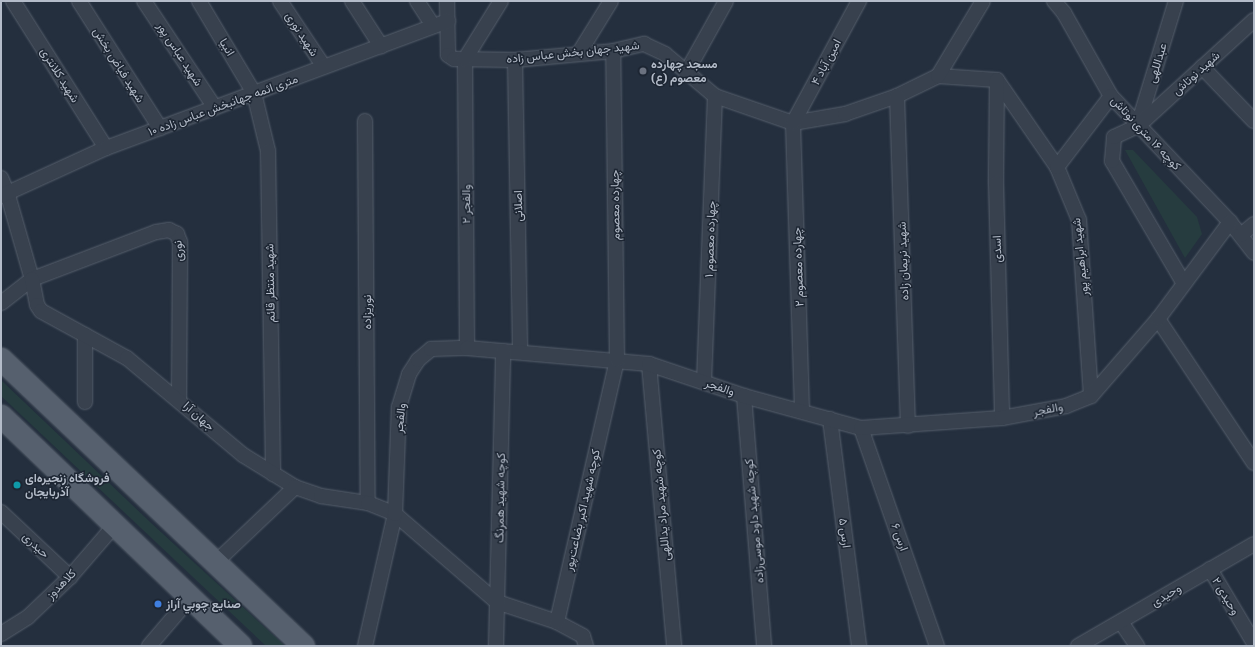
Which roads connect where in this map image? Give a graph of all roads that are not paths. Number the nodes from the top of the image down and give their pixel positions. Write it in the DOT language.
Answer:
graph roads {
  1 [pos="13,1"];
  2 [pos="79,1"];
  3 [pos="144,1"];
  4 [pos="199,1"];
  5 [pos="280,1"];
  6 [pos="352,1"];
  7 [pos="417,1"];
  8 [pos="447,1"];
  9 [pos="500,1"];
  10 [pos="611,1"];
  11 [pos="726,1"];
  12 [pos="859,1"];
  13 [pos="983,1"];
  14 [pos="1054,1"];
  15 [pos="1176,1"];
  16 [pos="1066,7"];
  17 [pos="1254,20"];
  18 [pos="448,21"];
  19 [pos="433,26"];
  20 [pos="381,46"];
  21 [pos="613,51"];
  22 [pos="579,54"];
  23 [pos="465,59"];
  24 [pos="515,60"];
  25 [pos="324,67"];
  26 [pos="1202,67"];
  27 [pos="686,73"];
  28 [pos="938,76"];
  29 [pos="997,80"];
  30 [pos="254,93"];
  31 [pos="715,96"];
  32 [pos="897,96"];
  33 [pos="1111,96"];
  34 [pos="215,108"];
  35 [pos="365,121"];
  36 [pos="1254,121"];
  37 [pos="793,123"];
  38 [pos="1138,126"];
  39 [pos="160,128"];
  40 [pos="106,148"];
  41 [pos="1057,167"];
  42 [pos="1,178"];
  43 [pos="4,194"];
  44 [pos="1230,222"];
  45 [pos="1254,224"];
  46 [pos="1241,235"];
  47 [pos="1254,253"];
  48 [pos="32,279"];
  49 [pos="1183,282"];
  50 [pos="1,303"];
  51 [pos="1158,319"];
  52 [pos="85,335"];
  53 [pos="467,348"];
  54 [pos="503,351"];
  55 [pos="520,352"];
  56 [pos="1,359"];
  57 [pos="617,360"];
  58 [pos="649,364"];
  59 [pos="704,382"];
  60 [pos="744,396"];
  61 [pos="1091,396"];
  62 [pos="179,398"];
  63 [pos="85,402"];
  64 [pos="802,410"];
  65 [pos="1,416"];
  66 [pos="1002,418"];
  67 [pos="830,419"];
  68 [pos="908,426"];
  69 [pos="861,428"];
  70 [pos="1254,463"];
  71 [pos="273,474"];
  72 [pos="295,487"];
  73 [pos="368,503"];
  74 [pos="1,512"];
  75 [pos="395,514"];
  76 [pos="114,526"];
  77 [pos="1254,544"];
  78 [pos="216,562"];
  79 [pos="1210,569"];
  80 [pos="70,577"];
  81 [pos="190,598"];
  82 [pos="498,602"];
  83 [pos="557,622"];
  84 [pos="1121,622"];
  85 [pos="1,634"];
  86 [pos="1254,643"];
  87 [pos="149,646"];
  88 [pos="241,646"];
  89 [pos="303,646"];
  90 [pos="366,646"];
  91 [pos="496,646"];
  92 [pos="586,646"];
  93 [pos="674,646"];
  94 [pos="764,646"];
  95 [pos="859,646"];
  96 [pos="937,646"];
  97 [pos="1078,646"];
  98 [pos="1137,646"];
  1 -- 40 [label="street, شهید کلانتری"];
  2 -- 39 [label="street, شهید فیاض بخش"];
  3 -- 34 [label="street, شهید عباس پور"];
  4 -- 30 [label="street, انبیا"];
  5 -- 25 [label="street, شهید نوری"];
  6 -- 20 [label="street"];
  7 -- 19 [label="street"];
  8 -- 18 [label="street, شهید جهان بخش عباس زاده"];
  9 -- 23 [label="street"];
  10 -- 22 [label="street"];
  11 -- 27 [label="street"];
  12 -- 37 [label="street, ۴ امین آباد"];
  13 -- 28 [label="street"];
  14 -- 16 [label="street, کوچه ۱۶ متری نوتاش"];
  15 -- 38 [label="street, عبداللهی"];
  16 -- 33 [label="street, کوچه ۱۶ متری نوتاش"];
  17 -- 26 [label="street, شهید نوتاش"];
  18 -- 19 [label="street, ۱۰ متری ائمه جهانبخش عباس زاده"];
  18 -- 23 [label="street, شهید جهان بخش عباس زاده"];
  19 -- 20 [label="street, ۱۰ متری ائمه جهانبخش عباس زاده"];
  20 -- 25 [label="street, ۱۰ متری ائمه جهانبخش عباس زاده"];
  21 -- 22 [label="street, شهید جهان بخش عباس زاده"];
  21 -- 27 [label="street, شهید جهان بخش عباس زاده"];
  21 -- 57 [label="street, چهارده معصوم"];
  22 -- 24 [label="street, شهید جهان بخش عباس زاده"];
  23 -- 24 [label="street, شهید جهان بخش عباس زاده"];
  23 -- 53 [label="street, والفجر ۲"];
  24 -- 55 [label="street, اصلانی"];
  25 -- 30 [label="street, ۱۰ متری ائمه جهانبخش عباس زاده"];
  26 -- 36 [label="street"];
  26 -- 38 [label="street, شهید نوتاش"];
  27 -- 31 [label="street, شهید جهان بخش عباس زاده"];
  28 -- 29 [label="street"];
  28 -- 32 [label="street, شهید جهان بخش عباس زاده"];
  29 -- 41 [label="street, شهید ابراهیم پور"];
  29 -- 66 [label="street, اسدی"];
  30 -- 34 [label="street, ۱۰ متری ائمه جهانبخش عباس زاده"];
  30 -- 71 [label="street, شهید منتظر قائم"];
  31 -- 37 [label="street, شهید جهان بخش عباس زاده"];
  31 -- 59 [label="street, چهارده معصوم ۱"];
  32 -- 37 [label="street, شهید جهان بخش عباس زاده"];
  32 -- 68 [label="street, شهید نریمان زاده"];
  33 -- 38 [label="street, کوچه ۱۶ متری نوتاش"];
  33 -- 41 [label="street"];
  34 -- 39 [label="street, ۱۰ متری ائمه جهانبخش عباس زاده"];
  35 -- 73 [label="street, نوریزاده"];
  37 -- 64 [label="street, چهارده معصوم ۲"];
  38 -- 44 [label="street, کوچه ۱۶ متری نوتاش"];
  38 -- 49 [label="street, شهید نوتاش"];
  39 -- 40 [label="street, ۱۰ متری ائمه جهانبخش عباس زاده"];
  40 -- 43 [label="street, ۱۰ متری ائمه جهانبخش عباس زاده"];
  41 -- 61 [label="street, شهید ابراهیم پور"];
  42 -- 43 [label="street, جهان آرا"];
  43 -- 48 [label="street, جهان آرا"];
  44 -- 46 [label="street, کوچه ۱۶ متری نوتاش"];
  44 -- 49 [label="street, والفجر"];
  45 -- 46 [label="street"];
  46 -- 47 [label="street, کوچه ۱۶ متری نوتاش"];
  48 -- 50 [label="street"];
  48 -- 52 [label="street, جهان آرا"];
  48 -- 62 [label="street, نوری"];
  49 -- 51 [label="street, والفجر"];
  51 -- 61 [label="street, والفجر"];
  51 -- 70 [label="street"];
  52 -- 62 [label="street, جهان آرا"];
  52 -- 63 [label="street"];
  53 -- 54 [label="street, والفجر"];
  53 -- 75 [label="street, والفجر"];
  54 -- 55 [label="street, والفجر"];
  54 -- 82 [label="street, کوچه شهید همرنگ"];
  55 -- 57 [label="street, والفجر"];
  56 -- 78 [label="main road"];
  57 -- 58 [label="street, والفجر"];
  57 -- 83 [label="street, کوچه شهید اکبر بضاعت‌پور"];
  58 -- 59 [label="street, والفجر"];
  58 -- 93 [label="street, کوچه شهید مراد یداللهی"];
  59 -- 60 [label="street, والفجر"];
  60 -- 64 [label="street, والفجر"];
  60 -- 94 [label="street, کوچه شهید داود موسی‌زاده"];
  61 -- 66 [label="street, والفجر"];
  62 -- 71 [label="street, جهان آرا"];
  64 -- 67 [label="street, والفجر"];
  65 -- 76 [label="main road"];
  66 -- 68 [label="street, والفجر"];
  67 -- 69 [label="street, والفجر"];
  67 -- 95 [label="street, ارس ۵"];
  68 -- 69 [label="street, والفجر"];
  69 -- 96 [label="street, ارس ۶"];
  71 -- 72 [label="street, جهان آرا"];
  72 -- 73 [label="street, جهان آرا"];
  72 -- 78 [label="street"];
  73 -- 75 [label="street, جهان آرا"];
  74 -- 80 [label="street, حیدری"];
  75 -- 82 [label="street, جهان آرا"];
  75 -- 90 [label="street, والفجر"];
  76 -- 80 [label="street, کلاهدوز"];
  76 -- 81 [label="main road"];
  77 -- 79 [label="street, وحیدی"];
  78 -- 89 [label="main road"];
  79 -- 84 [label="street, وحیدی"];
  79 -- 86 [label="street, وحیدی ۲"];
  80 -- 85 [label="street, کلاهدوز"];
  81 -- 87 [label="street"];
  81 -- 88 [label="main road"];
  82 -- 83 [label="street"];
  82 -- 91 [label="street, کوچه شهید همرنگ"];
  83 -- 92 [label="street"];
  84 -- 97 [label="street, وحیدی"];
  84 -- 98 [label="street"];
}
